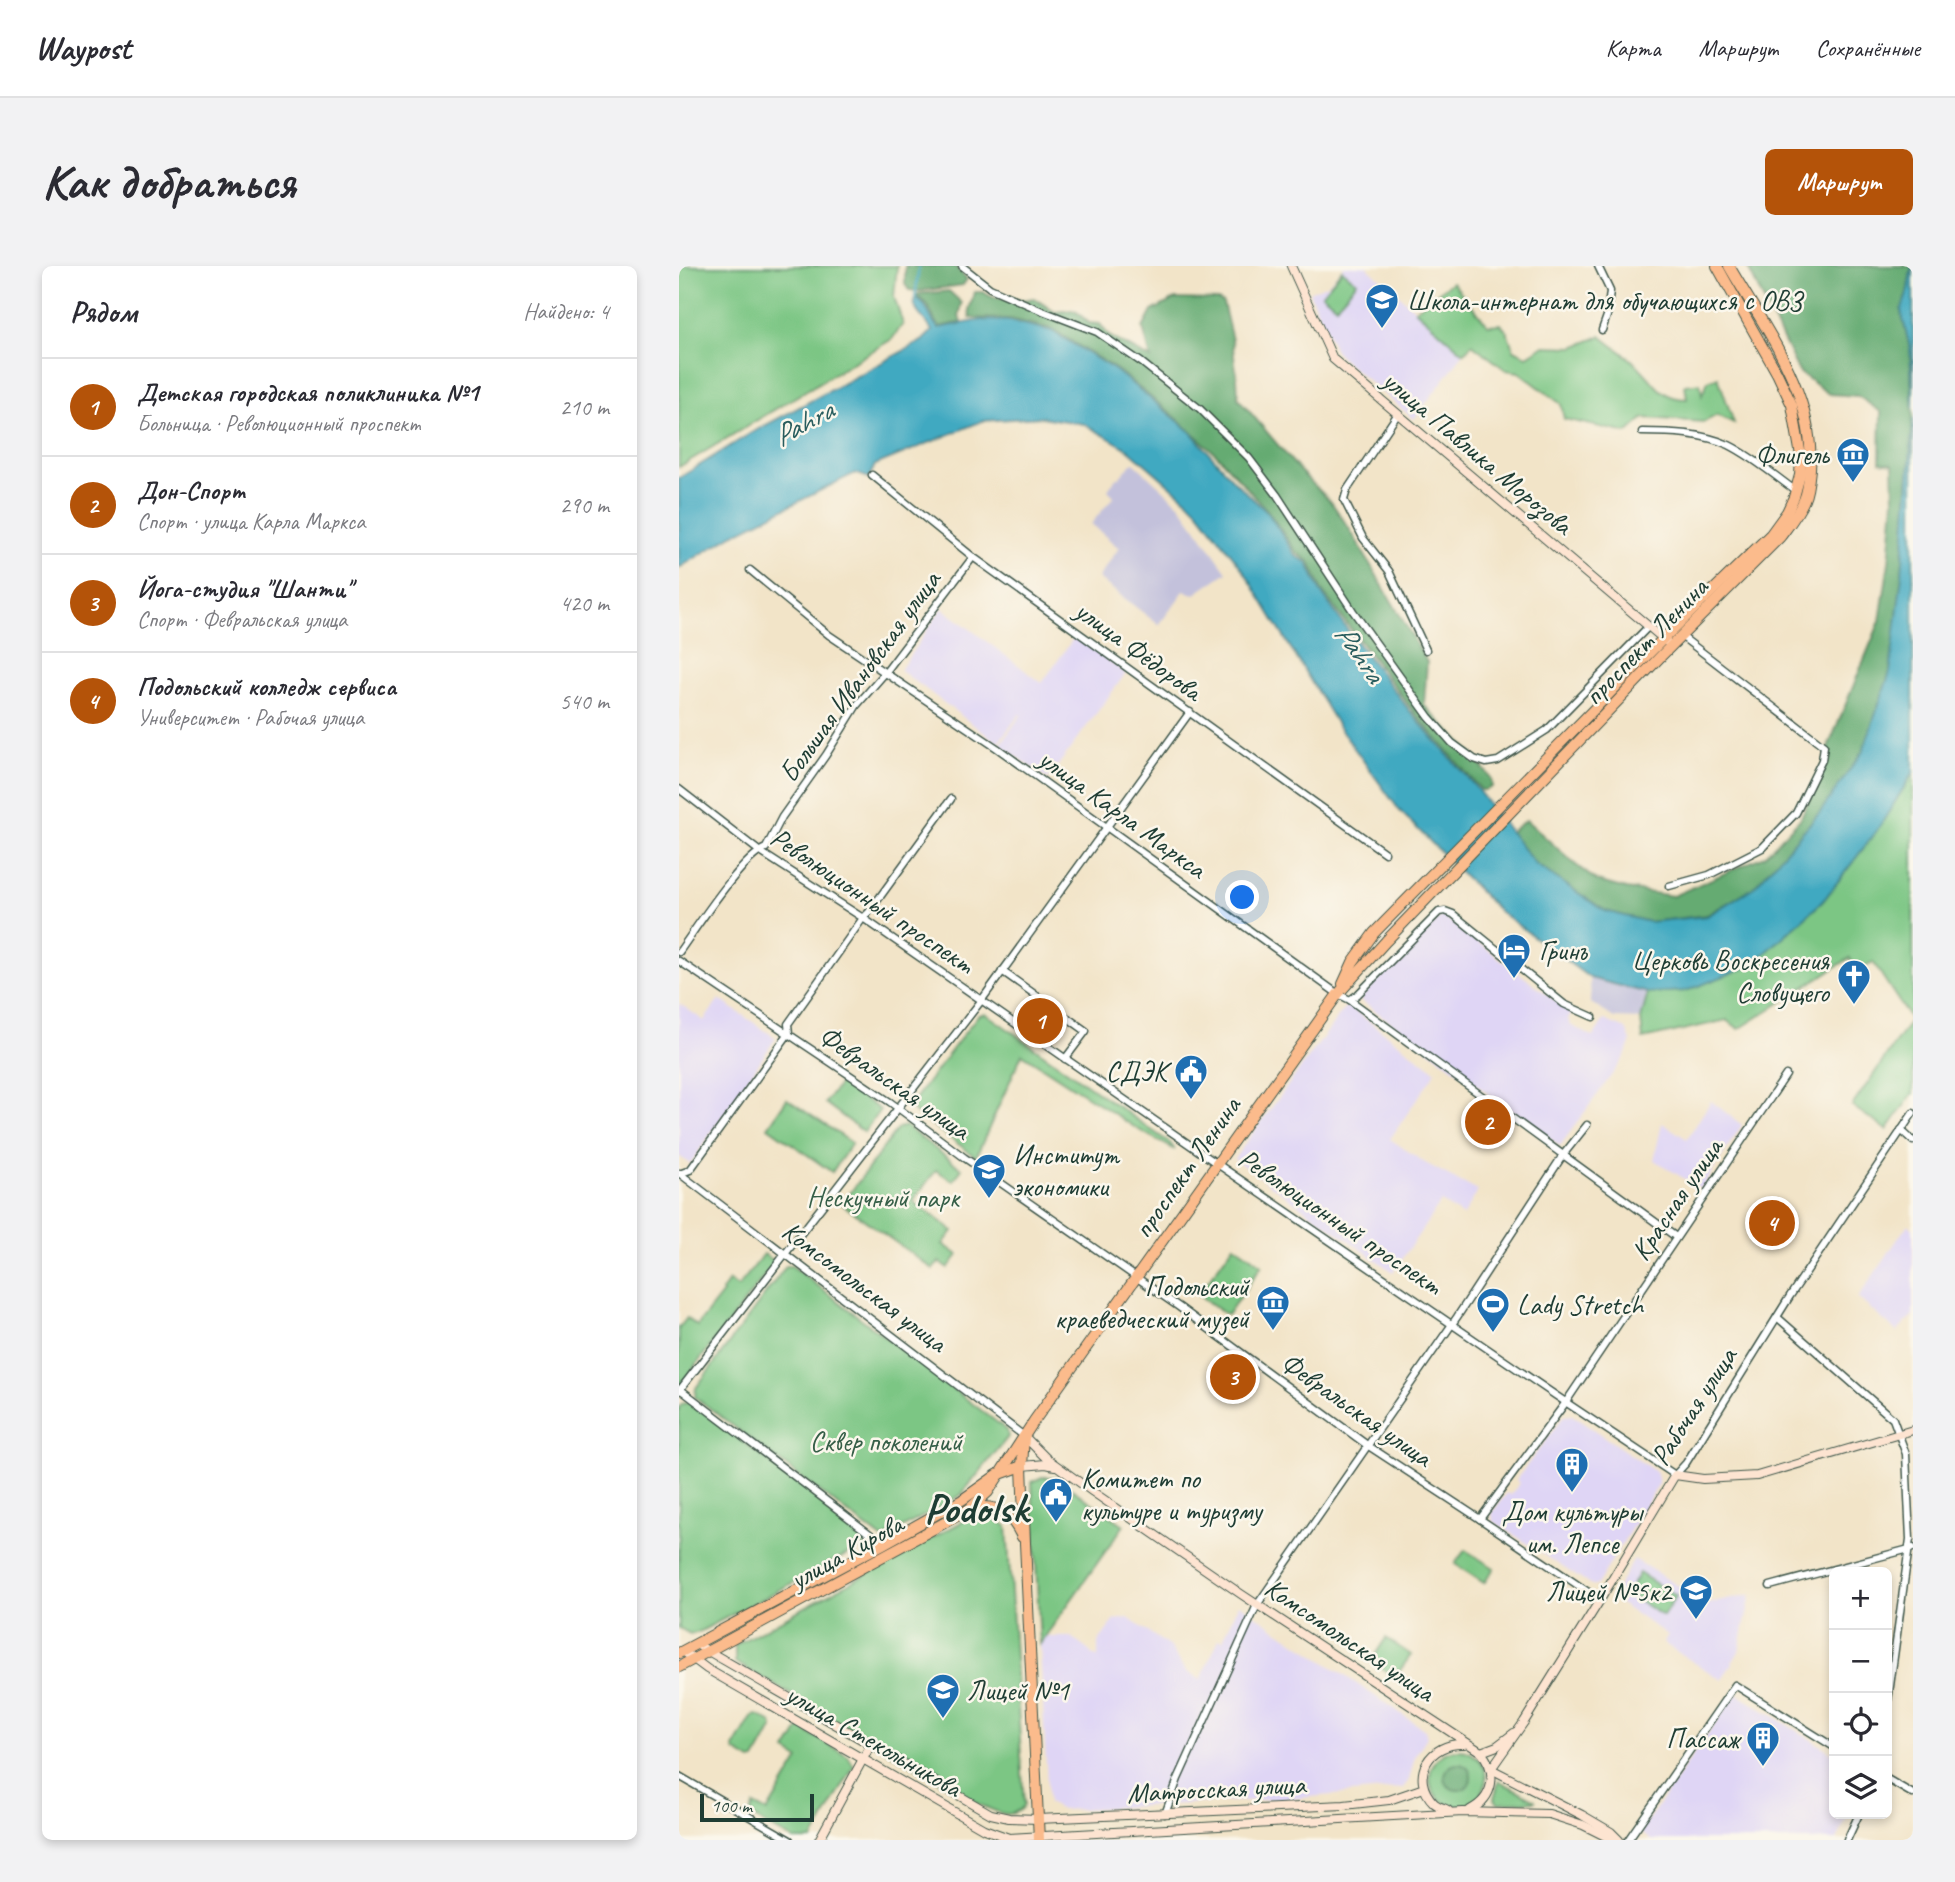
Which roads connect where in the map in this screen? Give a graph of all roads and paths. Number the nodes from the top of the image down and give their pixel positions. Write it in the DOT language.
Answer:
graph roads {
  1 [pos="962,266"];
  2 [pos="1291,266"];
  3 [pos="1598,266"];
  4 [pos="1717,266"];
  5 [pos="1729,266"];
  6 [pos="1602,330"];
  7 [pos="1397,415"];
  8 [pos="1643,432"];
  9 [pos="872,475"];
  10 [pos="1796,491"];
  11 [pos="973,557"];
  12 [pos="750,570"];
  13 [pos="1649,626"];
  14 [pos="1681,636"];
  15 [pos="1667,642"];
  16 [pos="1426,650"];
  17 [pos="885,673"];
  18 [pos="1190,712"];
  19 [pos="679,789"];
  20 [pos="951,799"];
  21 [pos="1107,827"];
  22 [pos="759,851"];
  23 [pos="1385,853"];
  24 [pos="1669,886"];
  25 [pos="863,918"];
  26 [pos="679,951"];
  27 [pos="679,961"];
  28 [pos="1003,971"];
  29 [pos="1338,994"];
  30 [pos="1349,1000"];
  31 [pos="981,1001"];
  32 [pos="1593,1017"];
  33 [pos="789,1033"];
  34 [pos="1065,1059"];
  35 [pos="1786,1075"];
  36 [pos="898,1107"];
  37 [pos="1913,1113"];
  38 [pos="1587,1125"];
  39 [pos="1901,1130"];
  40 [pos="1913,1141"];
  41 [pos="1563,1155"];
  42 [pos="1216,1163"];
  43 [pos="679,1173"];
  44 [pos="1676,1237"];
  45 [pos="784,1254"];
  46 [pos="1135,1278"];
  47 [pos="1777,1317"];
  48 [pos="1452,1325"];
  49 [pos="680,1390"];
  50 [pos="1566,1402"];
  51 [pos="1913,1430"];
  52 [pos="1899,1434"];
  53 [pos="1024,1436"];
  54 [pos="1367,1445"];
  55 [pos="1022,1466"];
  56 [pos="1058,1467"];
  57 [pos="997,1475"];
  58 [pos="1675,1475"];
  59 [pos="968,1510"];
  60 [pos="1480,1519"];
  61 [pos="1025,1543"];
  62 [pos="883,1544"];
  63 [pos="1910,1549"];
  64 [pos="1770,1586"];
  65 [pos="1600,1600"];
  66 [pos="1257,1605"];
  67 [pos="696,1644"];
  68 [pos="709,1651"];
  69 [pos="681,1652"];
  70 [pos="693,1660"];
  71 [pos="679,1667"];
  72 [pos="1889,1693"];
  73 [pos="1520,1729"];
  74 [pos="1467,1744"];
  75 [pos="1829,1744"];
  76 [pos="870,1746"];
  77 [pos="1481,1752"];
  78 [pos="863,1759"];
  79 [pos="1491,1769"];
  80 [pos="679,1776"];
  81 [pos="1892,1782"];
  82 [pos="1424,1788"];
  83 [pos="1913,1794"];
  84 [pos="1451,1812"];
  85 [pos="1463,1812"];
  86 [pos="1165,1814"];
  87 [pos="1009,1818"];
  88 [pos="1038,1819"];
  89 [pos="1857,1819"];
  90 [pos="1039,1839"];
  91 [pos="790,1840"];
  92 [pos="819,1840"];
  93 [pos="1613,1840"];
  94 [pos="1619,1840"];
  95 [pos="1628,1840"];
  96 [pos="1847,1840"];
  1 -- 13 [label="street"];
  2 -- 7 [label="main road, улица Павлика Морозова"];
  3 -- 6 [label="street"];
  4 -- 10 [label="main road, проспект Ленина"];
  5 -- 14 [label="main road, проспект Ленина"];
  7 -- 13 [label="main road, улица Павлика Морозова"];
  7 -- 16 [label="street"];
  8 -- 10 [label="street"];
  9 -- 11 [label="street, улица Фёдорова"];
  10 -- 15 [label="main road, проспект Ленина"];
  11 -- 17 [label="street, Большая Ивановская улица"];
  11 -- 18 [label="street, улица Фёдорова"];
  12 -- 17 [label="street, улица Карла Маркса"];
  13 -- 15 [label="main road, улица Павлика Морозова"];
  14 -- 15 [label="main road, проспект Ленина"];
  14 -- 24 [label="street"];
  15 -- 29 [label="main road, проспект Ленина"];
  15 -- 29 [label="main road, проспект Ленина"];
  17 -- 21 [label="street, улица Карла Маркса"];
  17 -- 22 [label="street, Большая Ивановская улица"];
  18 -- 21 [label="street"];
  18 -- 23 [label="street, улица Фёдорова"];
  19 -- 22 [label="street, Революционный проспект"];
  20 -- 25 [label="street"];
  21 -- 28 [label="street"];
  21 -- 29 [label="street, улица Карла Маркса"];
  22 -- 25 [label="street, Революционный проспект"];
  22 -- 26 [label="street, Большая Ивановская улица"];
  25 -- 31 [label="street, Революционный проспект"];
  25 -- 33 [label="street"];
  27 -- 33 [label="street, Февральская улица"];
  28 -- 31 [label="street"];
  28 -- 34 [label="street"];
  29 -- 30 [label="street, улица Карла Маркса"];
  29 -- 42 [label="main road, проспект Ленина"];
  30 -- 32 [label="street"];
  30 -- 41 [label="street, улица Карла Маркса"];
  31 -- 34 [label="street, Революционный проспект"];
  31 -- 36 [label="street"];
  33 -- 36 [label="street, Февральская улица"];
  33 -- 43 [label="street"];
  34 -- 42 [label="street, Революционный проспект"];
  35 -- 44 [label="street, Красная улица"];
  36 -- 45 [label="street"];
  36 -- 46 [label="street, Февральская улица"];
  37 -- 39 [label="street, Рабочая улица"];
  38 -- 41 [label="street"];
  39 -- 40 [label="street"];
  39 -- 47 [label="street, Рабочая улица"];
  41 -- 44 [label="street, улица Карла Маркса"];
  41 -- 48 [label="street"];
  42 -- 46 [label="main road, проспект Ленина"];
  42 -- 48 [label="street, Революционный проспект"];
  43 -- 45 [label="street, Комсомольская улица"];
  44 -- 50 [label="street, Красная улица"];
  45 -- 49 [label="street"];
  45 -- 53 [label="street, Комсомольская улица"];
  46 -- 53 [label="main road, проспект Ленина"];
  46 -- 54 [label="street, Февральская улица"];
  47 -- 52 [label="street"];
  47 -- 58 [label="street, Рабочая улица"];
  48 -- 50 [label="street, Революционный проспект"];
  48 -- 54 [label="street"];
  49 -- 62 [label="street"];
  50 -- 58 [label="street, Революционный проспект"];
  50 -- 60 [label="street, Красная улица"];
  51 -- 52 [label="main road, Революционный проспект"];
  52 -- 58 [label="main road, Революционный проспект"];
  52 -- 63 [label="street"];
  53 -- 55 [label="main road"];
  53 -- 56 [label="main road, Комсомольская улица"];
  53 -- 57 [label="main road, проспект Ленина"];
  54 -- 60 [label="street, Февральская улица"];
  54 -- 66 [label="street"];
  55 -- 56 [label="main road"];
  55 -- 57 [label="main road"];
  55 -- 61 [label="main road"];
  56 -- 66 [label="main road, Комсомольская улица"];
  57 -- 59 [label="main road, улица Кирова"];
  57 -- 62 [label="main road, улица Кирова"];
  58 -- 65 [label="main road, Рабочая улица"];
  59 -- 61 [label="main road"];
  59 -- 68 [label="main road, улица Кирова"];
  60 -- 65 [label="street, Февральская улица"];
  61 -- 88 [label="main road"];
  62 -- 67 [label="main road, улица Кирова"];
  63 -- 64 [label="street"];
  63 -- 72 [label="street"];
  65 -- 73 [label="main road, Рабочая улица"];
  66 -- 74 [label="main road, Комсомольская улица"];
  66 -- 86 [label="street"];
  67 -- 68 [label="main road, улица Стекольникова"];
  67 -- 69 [label="main road, улица Кирова"];
  68 -- 69 [label="main road"];
  68 -- 70 [label="main road, улица Кирова"];
  68 -- 76 [label="main road, улица Стекольникова"];
  69 -- 70 [label="main road, улица Стекольникова"];
  70 -- 71 [label="main road, улица Кирова"];
  70 -- 78 [label="main road, улица Стекольникова"];
  73 -- 77 [label="main road, Рабочая улица"];
  73 -- 79 [label="main road, Рабочая улица"];
  74 -- 77 [label="main road, Комсомольская улица"];
  74 -- 82 [label="main road"];
  75 -- 95 [label="street"];
  76 -- 78 [label="main road"];
  76 -- 87 [label="main road, улица Стекольникова"];
  77 -- 79 [label="main road, Комсомольская улица"];
  78 -- 90 [label="main road, улица Стекольникова"];
  78 -- 92 [label="main road"];
  79 -- 85 [label="main road"];
  79 -- 94 [label="main road"];
  80 -- 91 [label="street"];
  81 -- 83 [label="street"];
  82 -- 84 [label="main road"];
  82 -- 86 [label="main road, Матросская улица"];
  84 -- 85 [label="main road"];
  84 -- 90 [label="main road, Матросская улица"];
  85 -- 93 [label="main road"];
  86 -- 88 [label="main road, Матросская улица"];
  87 -- 88 [label="main road, Матросская улица"];
  88 -- 90 [label="main road"];
  89 -- 96 [label="street"];
}
